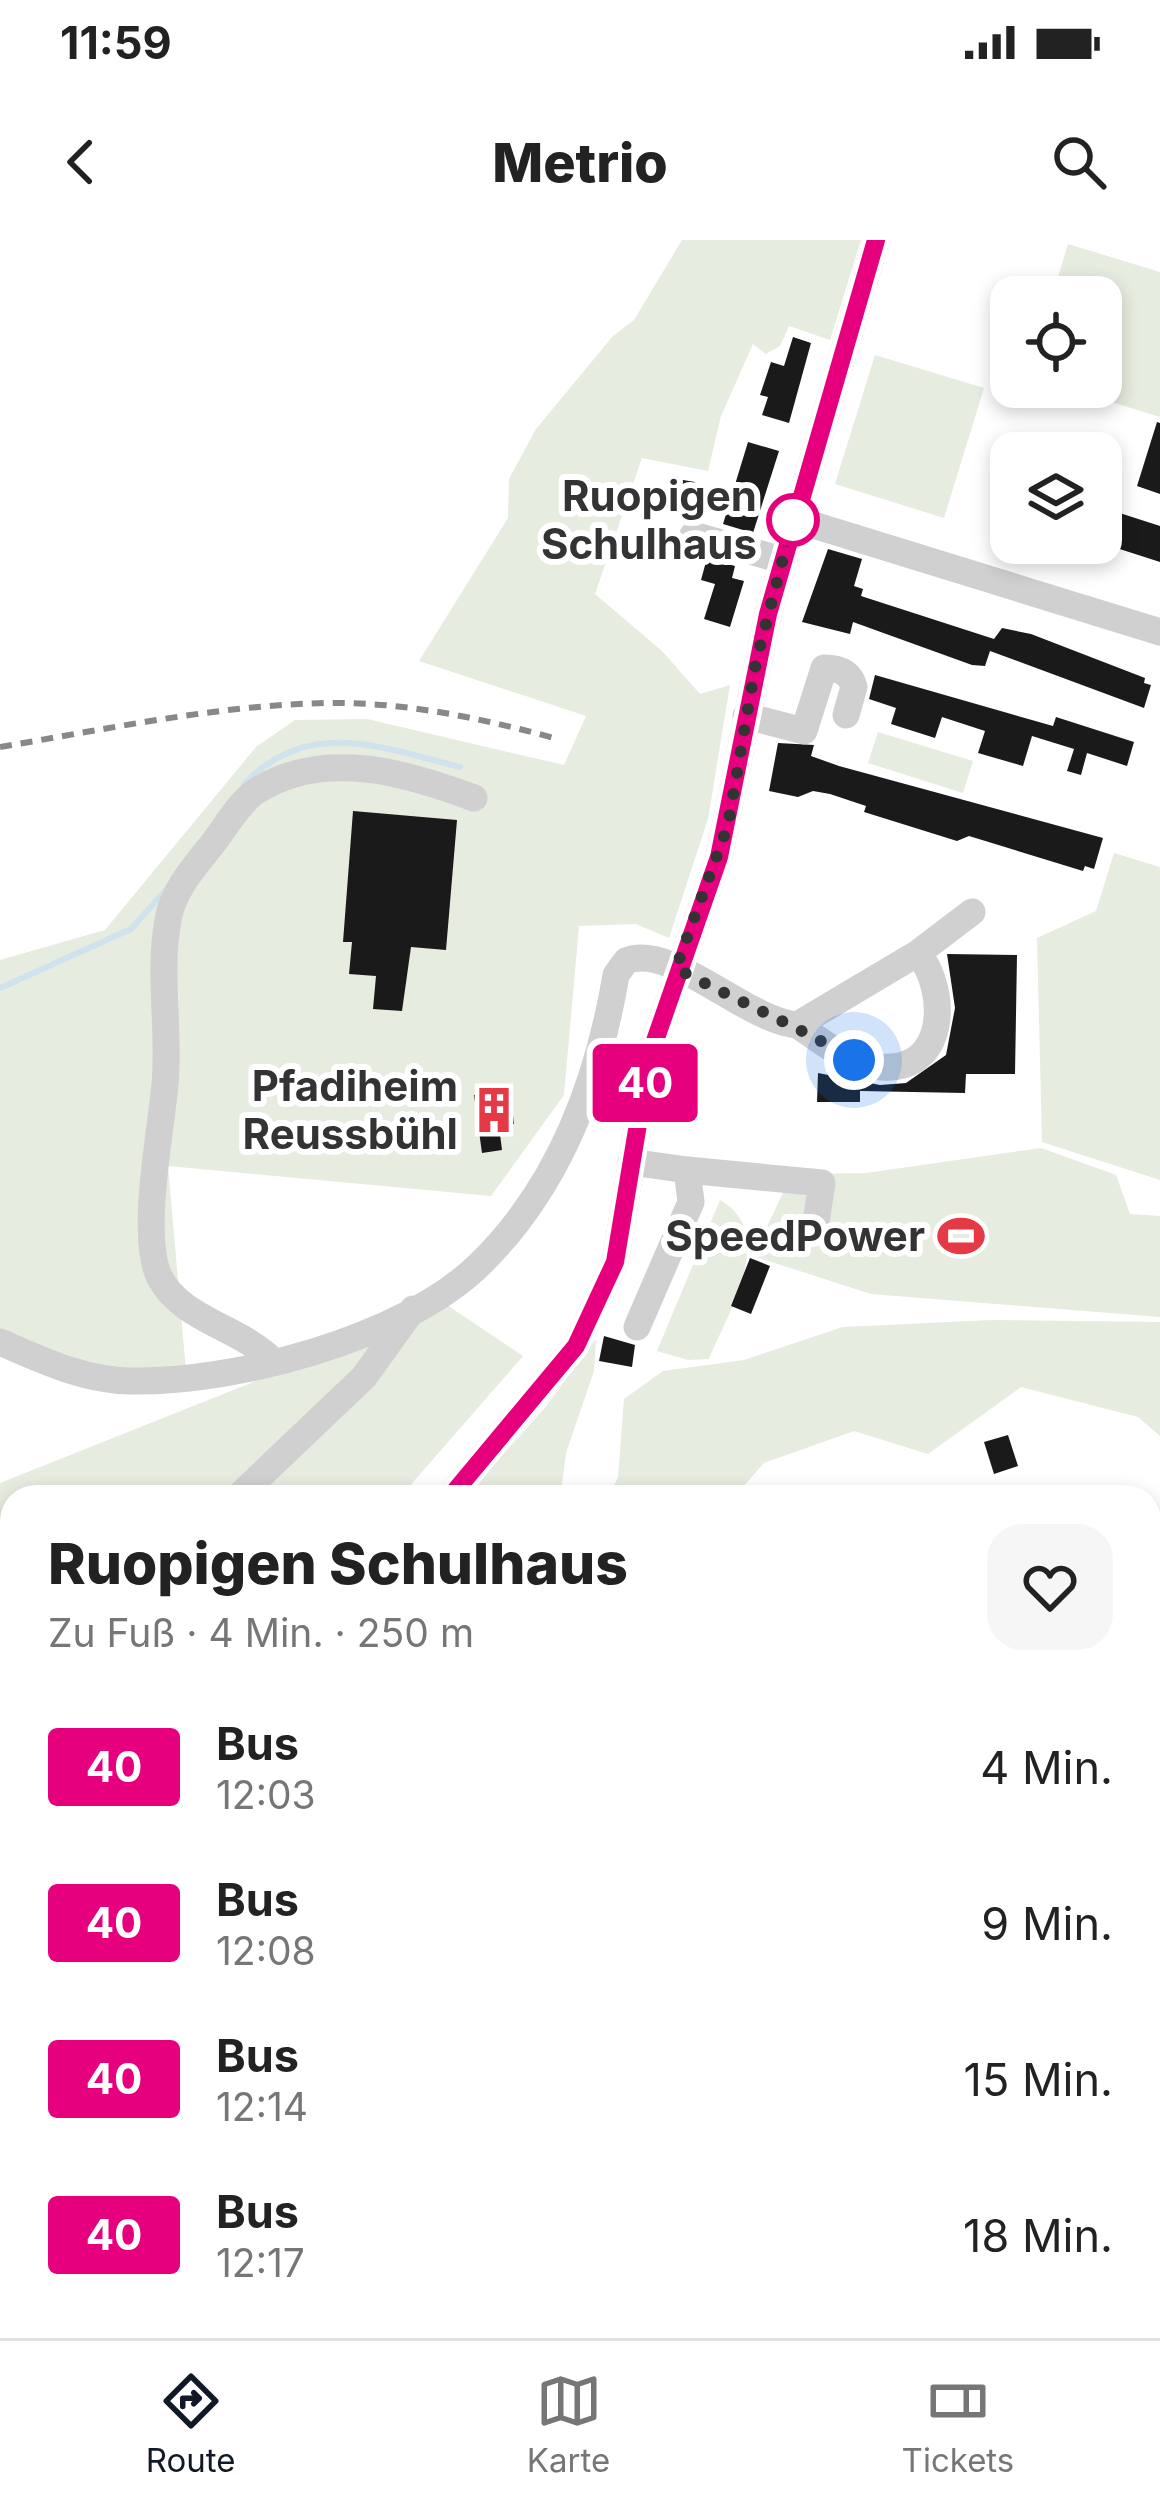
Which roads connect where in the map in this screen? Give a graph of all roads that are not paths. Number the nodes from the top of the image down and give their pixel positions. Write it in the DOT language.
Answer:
graph roads {
  1 [pos="876,240"];
  2 [pos="794,519"];
  3 [pos="693,535"];
  4 [pos="782,560"];
  5 [pos="1160,632"];
  6 [pos="846,715"];
  7 [pos="746,716"];
  8 [pos="474,798"];
  9 [pos="972,912"];
  10 [pos="918,953"];
  11 [pos="676,968"];
  12 [pos="796,1024"];
  13 [pos="632,1162"];
  14 [pos="687,1170"];
  15 [pos="816,1222"];
  16 [pos="413,1309"];
  17 [pos="637,1327"];
  18 [pos="0,1342"];
  19 [pos="274,1362"];
  20 [pos="251,1485"];
  21 [pos="460,1485"];
  1 -- 2 [label="street"];
  2 -- 4 [label="street"];
  2 -- 5 [label="street"];
  3 -- 4 [label="street"];
  4 -- 7 [label="street"];
  6 -- 7 [label="street"];
  7 -- 11 [label="street"];
  8 -- 19 [label="street"];
  9 -- 10 [label="street"];
  10 -- 12 [label="street"];
  10 -- 12 [label="street"];
  11 -- 12 [label="street"];
  11 -- 13 [label="street"];
  11 -- 16 [label="street"];
  13 -- 14 [label="street"];
  13 -- 21 [label="street"];
  14 -- 15 [label="street"];
  14 -- 17 [label="street"];
  16 -- 19 [label="street"];
  16 -- 20 [label="street"];
  18 -- 19 [label="street"];
}
